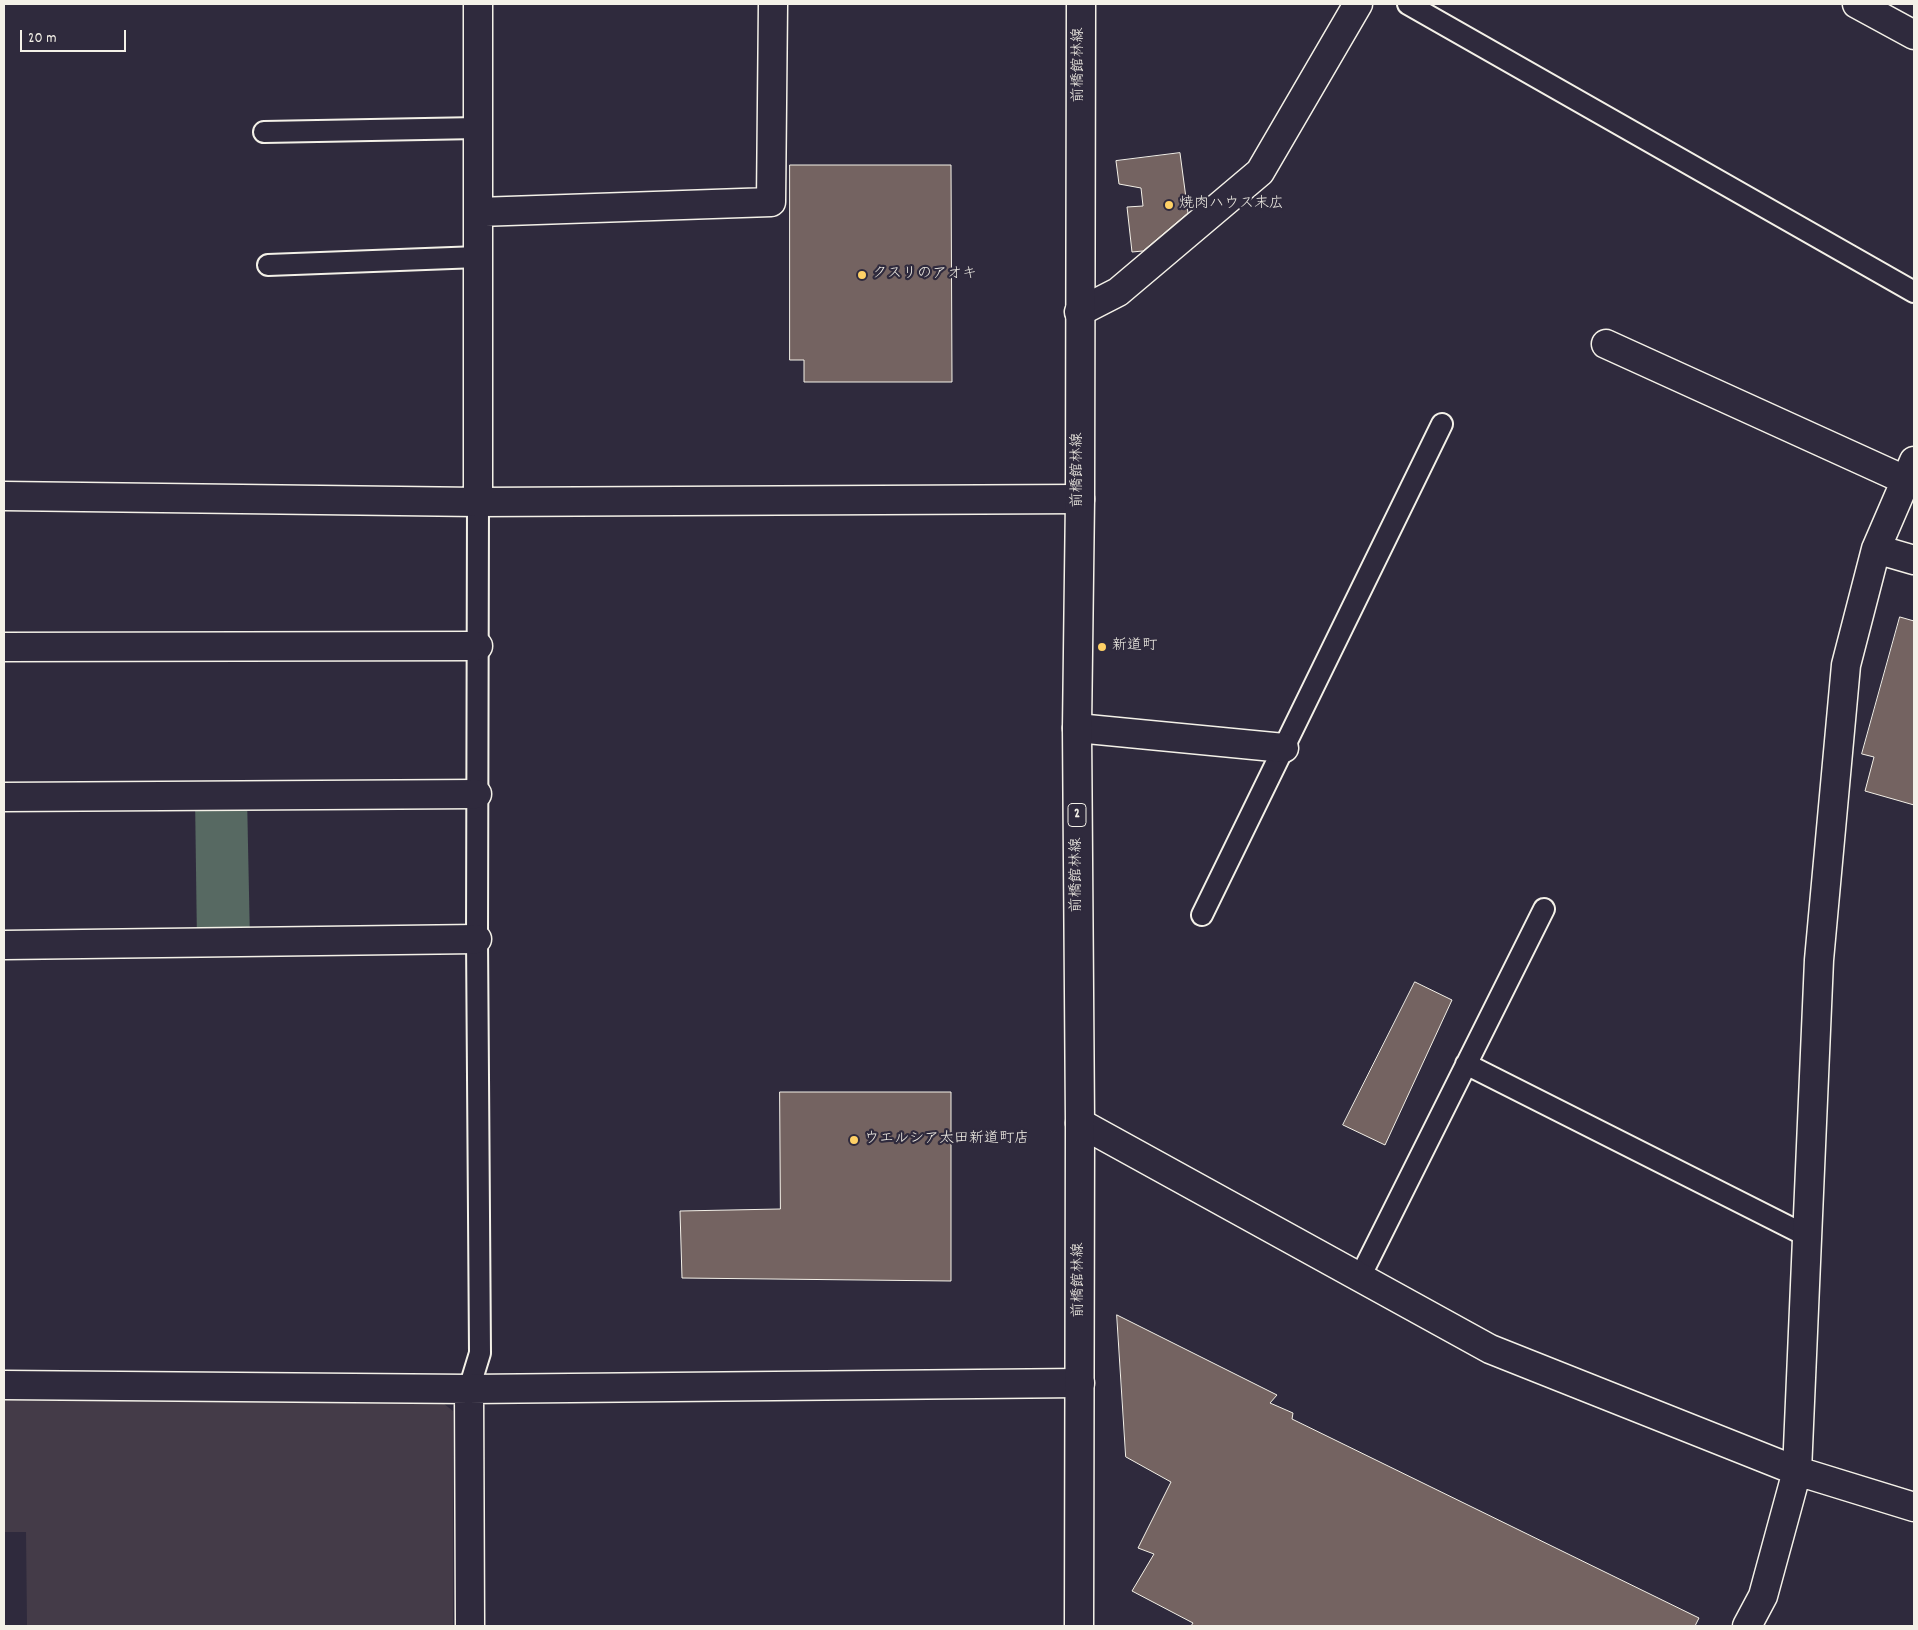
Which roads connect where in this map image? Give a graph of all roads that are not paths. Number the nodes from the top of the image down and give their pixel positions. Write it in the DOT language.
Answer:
graph roads {
  1 [pos="478,4"];
  2 [pos="773,4"];
  3 [pos="1081,4"];
  4 [pos="1358,4"];
  5 [pos="1408,4"];
  6 [pos="1856,4"];
  7 [pos="1914,35"];
  8 [pos="478,128"];
  9 [pos="264,132"];
  10 [pos="478,212"];
  11 [pos="478,257"];
  12 [pos="268,265"];
  13 [pos="1914,292"];
  14 [pos="1079,312"];
  15 [pos="1606,344"];
  16 [pos="1442,424"];
  17 [pos="1910,470"];
  18 [pos="4,496"];
  19 [pos="1080,499"];
  20 [pos="478,502"];
  21 [pos="1876,549"];
  22 [pos="1914,560"];
  23 [pos="478,646"];
  24 [pos="4,647"];
  25 [pos="1077,728"];
  26 [pos="1284,748"];
  27 [pos="477,794"];
  28 [pos="4,797"];
  29 [pos="1544,909"];
  30 [pos="1202,915"];
  31 [pos="477,939"];
  32 [pos="4,945"];
  33 [pos="1466,1064"];
  34 [pos="1080,1123"];
  35 [pos="1808,1236"];
  36 [pos="1360,1277"];
  37 [pos="1080,1383"];
  38 [pos="4,1385"];
  39 [pos="470,1389"];
  40 [pos="1797,1471"];
  41 [pos="1914,1507"];
  42 [pos="470,1626"];
  43 [pos="1079,1626"];
  44 [pos="1747,1626"];
  1 -- 8 [label="street"];
  2 -- 10 [label="street"];
  3 -- 14 [label="street, 前橋館林線 / 2"];
  4 -- 14 [label="street"];
  5 -- 13 [label="lane"];
  6 -- 7 [label="street"];
  8 -- 9 [label="lane"];
  8 -- 10 [label="street"];
  10 -- 11 [label="street"];
  11 -- 12 [label="lane"];
  11 -- 20 [label="street"];
  14 -- 19 [label="street, 前橋館林線 / 2"];
  15 -- 17 [label="street"];
  16 -- 26 [label="lane"];
  17 -- 21 [label="street"];
  18 -- 20 [label="street"];
  19 -- 20 [label="street"];
  19 -- 25 [label="street, 前橋館林線 / 2"];
  20 -- 23 [label="lane"];
  21 -- 22 [label="street"];
  21 -- 35 [label="street"];
  23 -- 24 [label="street"];
  23 -- 27 [label="lane"];
  25 -- 26 [label="street"];
  25 -- 34 [label="street, 前橋館林線 / 2"];
  26 -- 30 [label="lane"];
  27 -- 28 [label="street"];
  27 -- 31 [label="lane"];
  29 -- 33 [label="lane"];
  31 -- 32 [label="street"];
  31 -- 39 [label="lane"];
  33 -- 35 [label="lane"];
  33 -- 36 [label="lane"];
  34 -- 36 [label="street"];
  34 -- 37 [label="street, 前橋館林線 / 2"];
  35 -- 40 [label="street"];
  36 -- 40 [label="street"];
  37 -- 39 [label="street"];
  37 -- 43 [label="street, 前橋館林線 / 2"];
  38 -- 39 [label="street"];
  39 -- 42 [label="street"];
  40 -- 41 [label="street"];
  40 -- 44 [label="street"];
}
